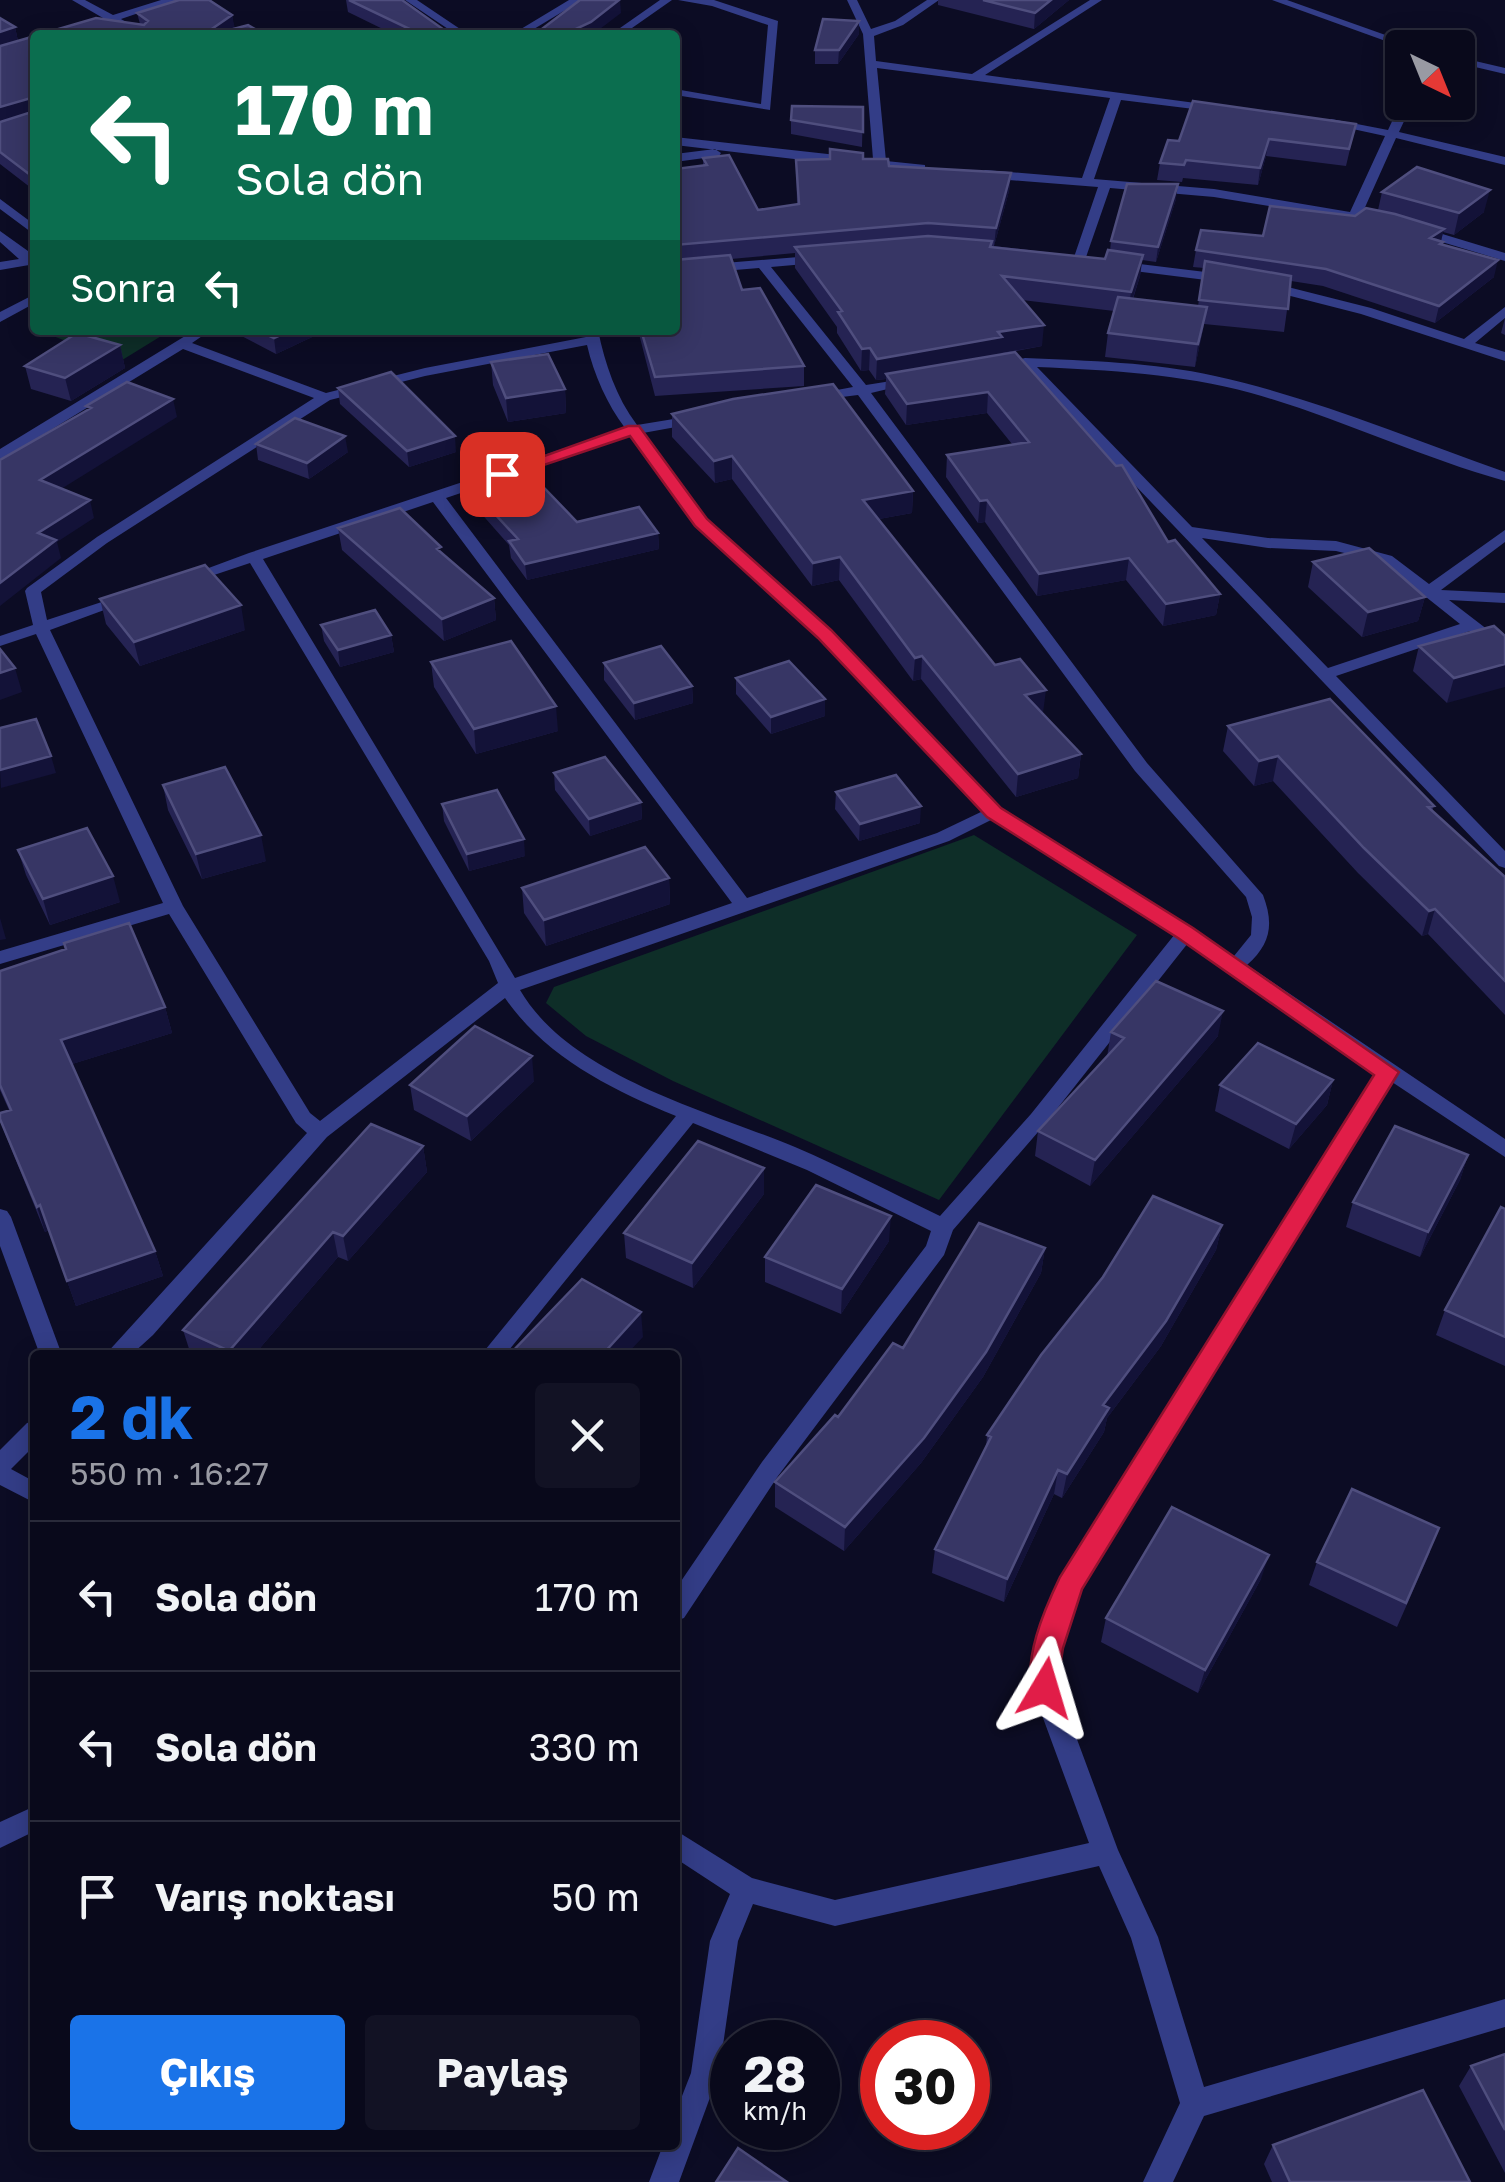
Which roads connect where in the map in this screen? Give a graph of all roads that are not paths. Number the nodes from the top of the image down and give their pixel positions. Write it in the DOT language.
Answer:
graph roads {
  1 [pos="76,0"];
  2 [pos="172,0"];
  3 [pos="410,0"];
  4 [pos="577,0"];
  5 [pos="667,0"];
  6 [pos="683,0"];
  7 [pos="852,0"];
  8 [pos="934,0"];
  9 [pos="1097,0"];
  10 [pos="1278,0"];
  11 [pos="112,18"];
  12 [pos="75,30"];
  13 [pos="133,30"];
  14 [pos="456,30"];
  15 [pos="525,30"];
  16 [pos="622,30"];
  17 [pos="868,34"];
  18 [pos="1385,37"];
  19 [pos="871,64"];
  20 [pos="1475,64"];
  21 [pos="1505,71"];
  22 [pos="972,79"];
  23 [pos="680,94"];
  24 [pos="1116,97"];
  25 [pos="1242,112"];
  26 [pos="1398,120"];
  27 [pos="1317,122"];
  28 [pos="1392,134"];
  29 [pos="680,142"];
  30 [pos="731,150"];
  31 [pos="680,157"];
  32 [pos="1505,161"];
  33 [pos="880,165"];
  34 [pos="936,170"];
  35 [pos="974,173"];
  36 [pos="1087,183"];
  37 [pos="1105,185"];
  38 [pos="0,204"];
  39 [pos="1355,215"];
  40 [pos="30,226"];
  41 [pos="0,236"];
  42 [pos="1505,257"];
  43 [pos="836,258"];
  44 [pos="30,259"];
  45 [pos="1060,259"];
  46 [pos="1079,260"];
  47 [pos="30,261"];
  48 [pos="763,265"];
  49 [pos="0,266"];
  50 [pos="680,270"];
  51 [pos="30,301"];
  52 [pos="1505,311"];
  53 [pos="0,318"];
  54 [pos="197,335"];
  55 [pos="592,335"];
  56 [pos="1467,344"];
  57 [pos="184,345"];
  58 [pos="1505,357"];
  59 [pos="1026,362"];
  60 [pos="971,371"];
  61 [pos="934,378"];
  62 [pos="862,390"];
  63 [pos="325,397"];
  64 [pos="804,400"];
  65 [pos="710,416"];
  66 [pos="634,430"];
  67 [pos="0,455"];
  68 [pos="1505,477"];
  69 [pos="436,496"];
  70 [pos="1188,531"];
  71 [pos="1505,535"];
  72 [pos="254,556"];
  73 [pos="165,586"];
  74 [pos="148,592"];
  75 [pos="1432,592"];
  76 [pos="1505,598"];
  77 [pos="1474,625"];
  78 [pos="42,627"];
  79 [pos="0,641"];
  80 [pos="1505,651"];
  81 [pos="1324,675"];
  82 [pos="994,812"];
  83 [pos="1505,862"];
  84 [pos="741,903"];
  85 [pos="174,906"];
  86 [pos="1186,933"];
  87 [pos="0,958"];
  88 [pos="1232,966"];
  89 [pos="505,988"];
  90 [pos="1387,1072"];
  91 [pos="687,1116"];
  92 [pos="320,1132"];
  93 [pos="1505,1148"];
  94 [pos="0,1216"];
  95 [pos="944,1227"];
  96 [pos="48,1350"];
  97 [pos="122,1350"];
  98 [pos="496,1350"];
  99 [pos="30,1435"];
  100 [pos="0,1465"];
  101 [pos="0,1474"];
  102 [pos="30,1490"];
  103 [pos="680,1603"];
  104 [pos="30,1820"];
  105 [pos="0,1835"];
  106 [pos="680,1846"];
  107 [pos="1106,1852"];
  108 [pos="746,1889"];
  109 [pos="1505,2014"];
  110 [pos="1194,2104"];
  111 [pos="680,2139"];
  112 [pos="676,2150"];
  113 [pos="664,2182"];
  114 [pos="1158,2182"];
  1 -- 11 [label="street"];
  2 -- 11 [label="street"];
  3 -- 14 [label="street"];
  4 -- 15 [label="street"];
  5 -- 16 [label="street"];
  6 -- 23 [label="street"];
  7 -- 17 [label="street"];
  8 -- 17 [label="street"];
  9 -- 22 [label="street"];
  10 -- 18 [label="street"];
  11 -- 12 [label="street"];
  11 -- 13 [label="street"];
  17 -- 19 [label="street"];
  19 -- 22 [label="street"];
  19 -- 33 [label="street"];
  20 -- 21 [label="street"];
  22 -- 24 [label="street"];
  24 -- 25 [label="street"];
  24 -- 36 [label="street"];
  26 -- 28 [label="street"];
  27 -- 28 [label="street"];
  28 -- 32 [label="street"];
  28 -- 39 [label="street"];
  29 -- 30 [label="street"];
  30 -- 31 [label="street"];
  30 -- 33 [label="street"];
  33 -- 34 [label="street"];
  35 -- 36 [label="street"];
  36 -- 37 [label="street"];
  37 -- 39 [label="street"];
  37 -- 46 [label="street"];
  38 -- 40 [label="street"];
  39 -- 42 [label="street"];
  41 -- 44 [label="street"];
  43 -- 48 [label="street"];
  45 -- 46 [label="street"];
  46 -- 56 [label="street"];
  47 -- 49 [label="street"];
  48 -- 50 [label="street"];
  48 -- 62 [label="street"];
  51 -- 53 [label="street"];
  52 -- 56 [label="street"];
  54 -- 57 [label="street"];
  55 -- 63 [label="street"];
  55 -- 66 [label="street"];
  56 -- 58 [label="street"];
  57 -- 63 [label="street"];
  57 -- 67 [label="street"];
  59 -- 60 [label="street"];
  59 -- 68 [label="street"];
  59 -- 70 [label="street"];
  61 -- 62 [label="street"];
  62 -- 64 [label="street"];
  62 -- 88 [label="street"];
  63 -- 78 [label="street"];
  65 -- 66 [label="street"];
  66 -- 69 [label="street"];
  66 -- 82 [label="street"];
  69 -- 72 [label="street"];
  69 -- 84 [label="street"];
  70 -- 75 [label="street"];
  70 -- 81 [label="street"];
  71 -- 75 [label="street"];
  72 -- 73 [label="street"];
  72 -- 89 [label="street"];
  74 -- 78 [label="street"];
  75 -- 76 [label="street"];
  75 -- 77 [label="street"];
  77 -- 80 [label="street"];
  77 -- 81 [label="street"];
  78 -- 79 [label="street"];
  78 -- 85 [label="street"];
  81 -- 83 [label="street"];
  82 -- 84 [label="street"];
  82 -- 86 [label="street"];
  84 -- 89 [label="street"];
  85 -- 87 [label="street"];
  85 -- 92 [label="street"];
  86 -- 88 [label="street"];
  86 -- 95 [label="street"];
  88 -- 90 [label="street"];
  89 -- 91 [label="street"];
  89 -- 92 [label="street"];
  90 -- 93 [label="street"];
  90 -- 107 [label="street"];
  91 -- 95 [label="street"];
  91 -- 98 [label="street"];
  92 -- 97 [label="street"];
  94 -- 96 [label="street"];
  95 -- 103 [label="street"];
  99 -- 100 [label="street"];
  101 -- 102 [label="street"];
  104 -- 105 [label="street"];
  106 -- 108 [label="street"];
  107 -- 108 [label="street"];
  107 -- 110 [label="street"];
  108 -- 111 [label="street"];
  109 -- 110 [label="street"];
  110 -- 114 [label="street"];
  112 -- 113 [label="street"];
}
